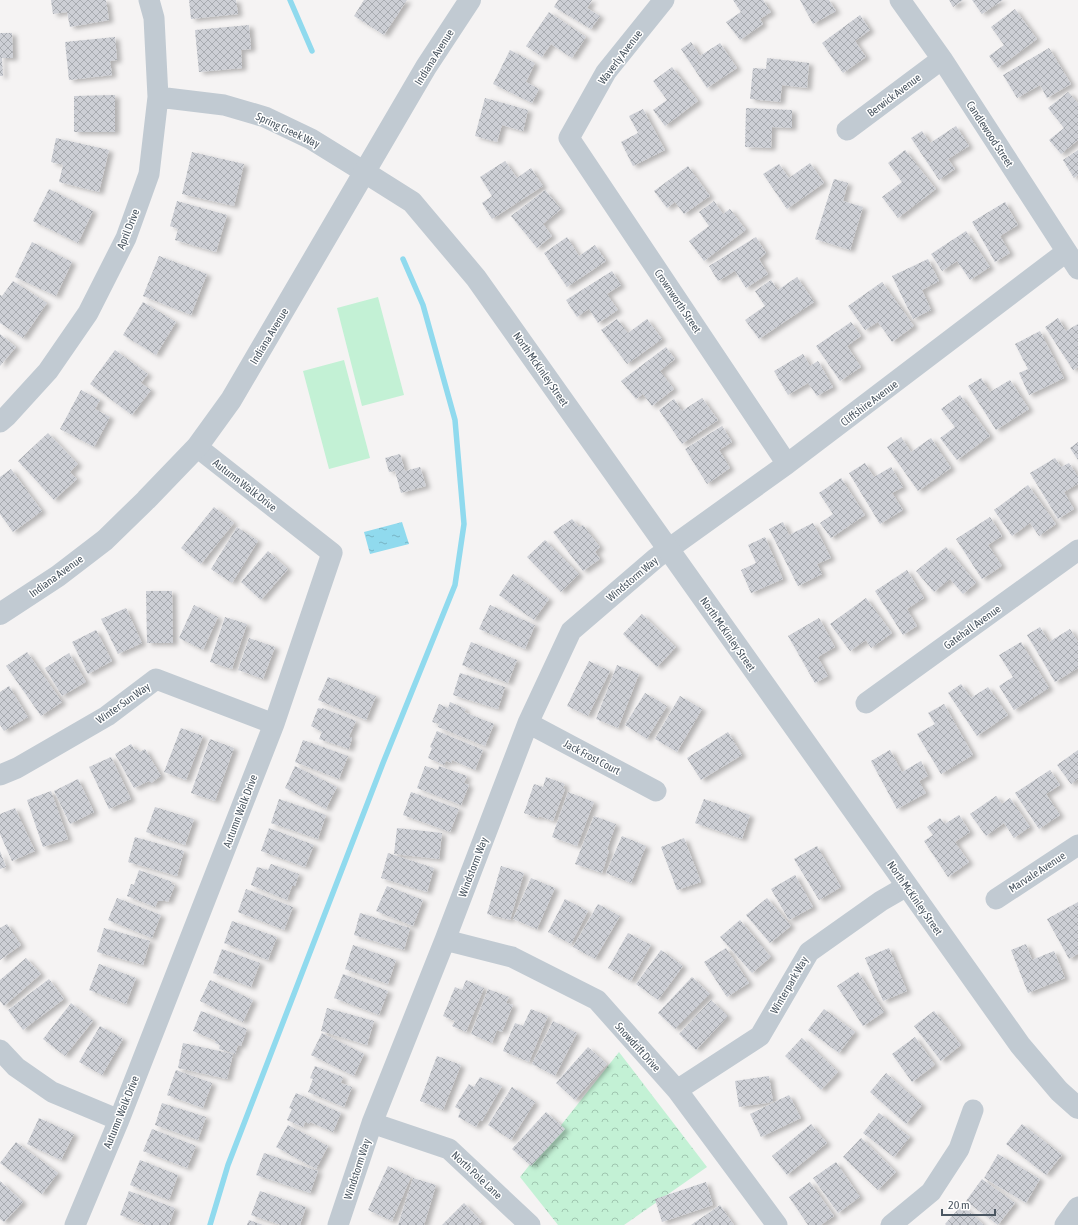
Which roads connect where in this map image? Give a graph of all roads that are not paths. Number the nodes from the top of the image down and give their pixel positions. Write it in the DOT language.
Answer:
graph roads {
  1 [pos="149,0"];
  2 [pos="470,0"];
  3 [pos="664,0"];
  4 [pos="900,0"];
  5 [pos="942,59"];
  6 [pos="158,97"];
  7 [pos="847,130"];
  8 [pos="568,138"];
  9 [pos="366,173"];
  10 [pos="1066,252"];
  11 [pos="1078,269"];
  12 [pos="0,422"];
  13 [pos="197,447"];
  14 [pos="788,464"];
  15 [pos="668,550"];
  16 [pos="1078,550"];
  17 [pos="0,614"];
  18 [pos="866,703"];
  19 [pos="528,723"];
  20 [pos="274,724"];
  21 [pos="0,775"];
  22 [pos="656,791"];
  23 [pos="1078,845"];
  24 [pos="907,886"];
  25 [pos="996,899"];
  26 [pos="445,940"];
  27 [pos="0,1050"];
  28 [pos="677,1090"];
  29 [pos="1078,1108"];
  30 [pos="973,1110"];
  31 [pos="119,1120"];
  32 [pos="372,1123"];
  33 [pos="1078,1207"];
  34 [pos="75,1225"];
  35 [pos="338,1225"];
  36 [pos="530,1225"];
  37 [pos="777,1225"];
  38 [pos="891,1225"];
  39 [pos="1065,1225"];
  1 -- 6 [label="street, April Drive"];
  2 -- 9 [label="street, Indiana Avenue"];
  3 -- 8 [label="street, Waverly Avenue"];
  4 -- 5 [label="street, Candlewood Street"];
  5 -- 7 [label="street, Berwick Avenue"];
  5 -- 10 [label="street, Candlewood Street"];
  6 -- 9 [label="street, Spring Creek Way"];
  6 -- 12 [label="street, April Drive"];
  8 -- 14 [label="street, Crownworth Street"];
  9 -- 13 [label="street, Indiana Avenue"];
  9 -- 15 [label="street, North McKinley Street"];
  10 -- 11 [label="street, Candlewood Street"];
  10 -- 14 [label="street, Cliffshire Avenue"];
  13 -- 17 [label="street, Indiana Avenue"];
  13 -- 20 [label="street, Autumn Walk Drive"];
  14 -- 15 [label="street, Cliffshire Avenue"];
  15 -- 19 [label="street, Windstorm Way"];
  15 -- 24 [label="street, North McKinley Street"];
  16 -- 18 [label="street, Gatehall Avenue"];
  19 -- 22 [label="street, Jack Frost Court"];
  19 -- 26 [label="street, Windstorm Way"];
  20 -- 21 [label="street, Winter Sun Way"];
  20 -- 31 [label="street, Autumn Walk Drive"];
  23 -- 25 [label="street, Marvale Avenue"];
  24 -- 28 [label="street, Winterpark Way"];
  24 -- 29 [label="street, North McKinley Street"];
  26 -- 28 [label="street, Snowdrift Drive"];
  26 -- 32 [label="street, Windstorm Way"];
  27 -- 31 [label="street"];
  28 -- 37 [label="street, Snowdrift Drive"];
  30 -- 38 [label="street"];
  31 -- 34 [label="street, Autumn Walk Drive"];
  32 -- 35 [label="street, Windstorm Way"];
  32 -- 36 [label="street, North Pole Lane"];
  33 -- 39 [label="street"];
}
